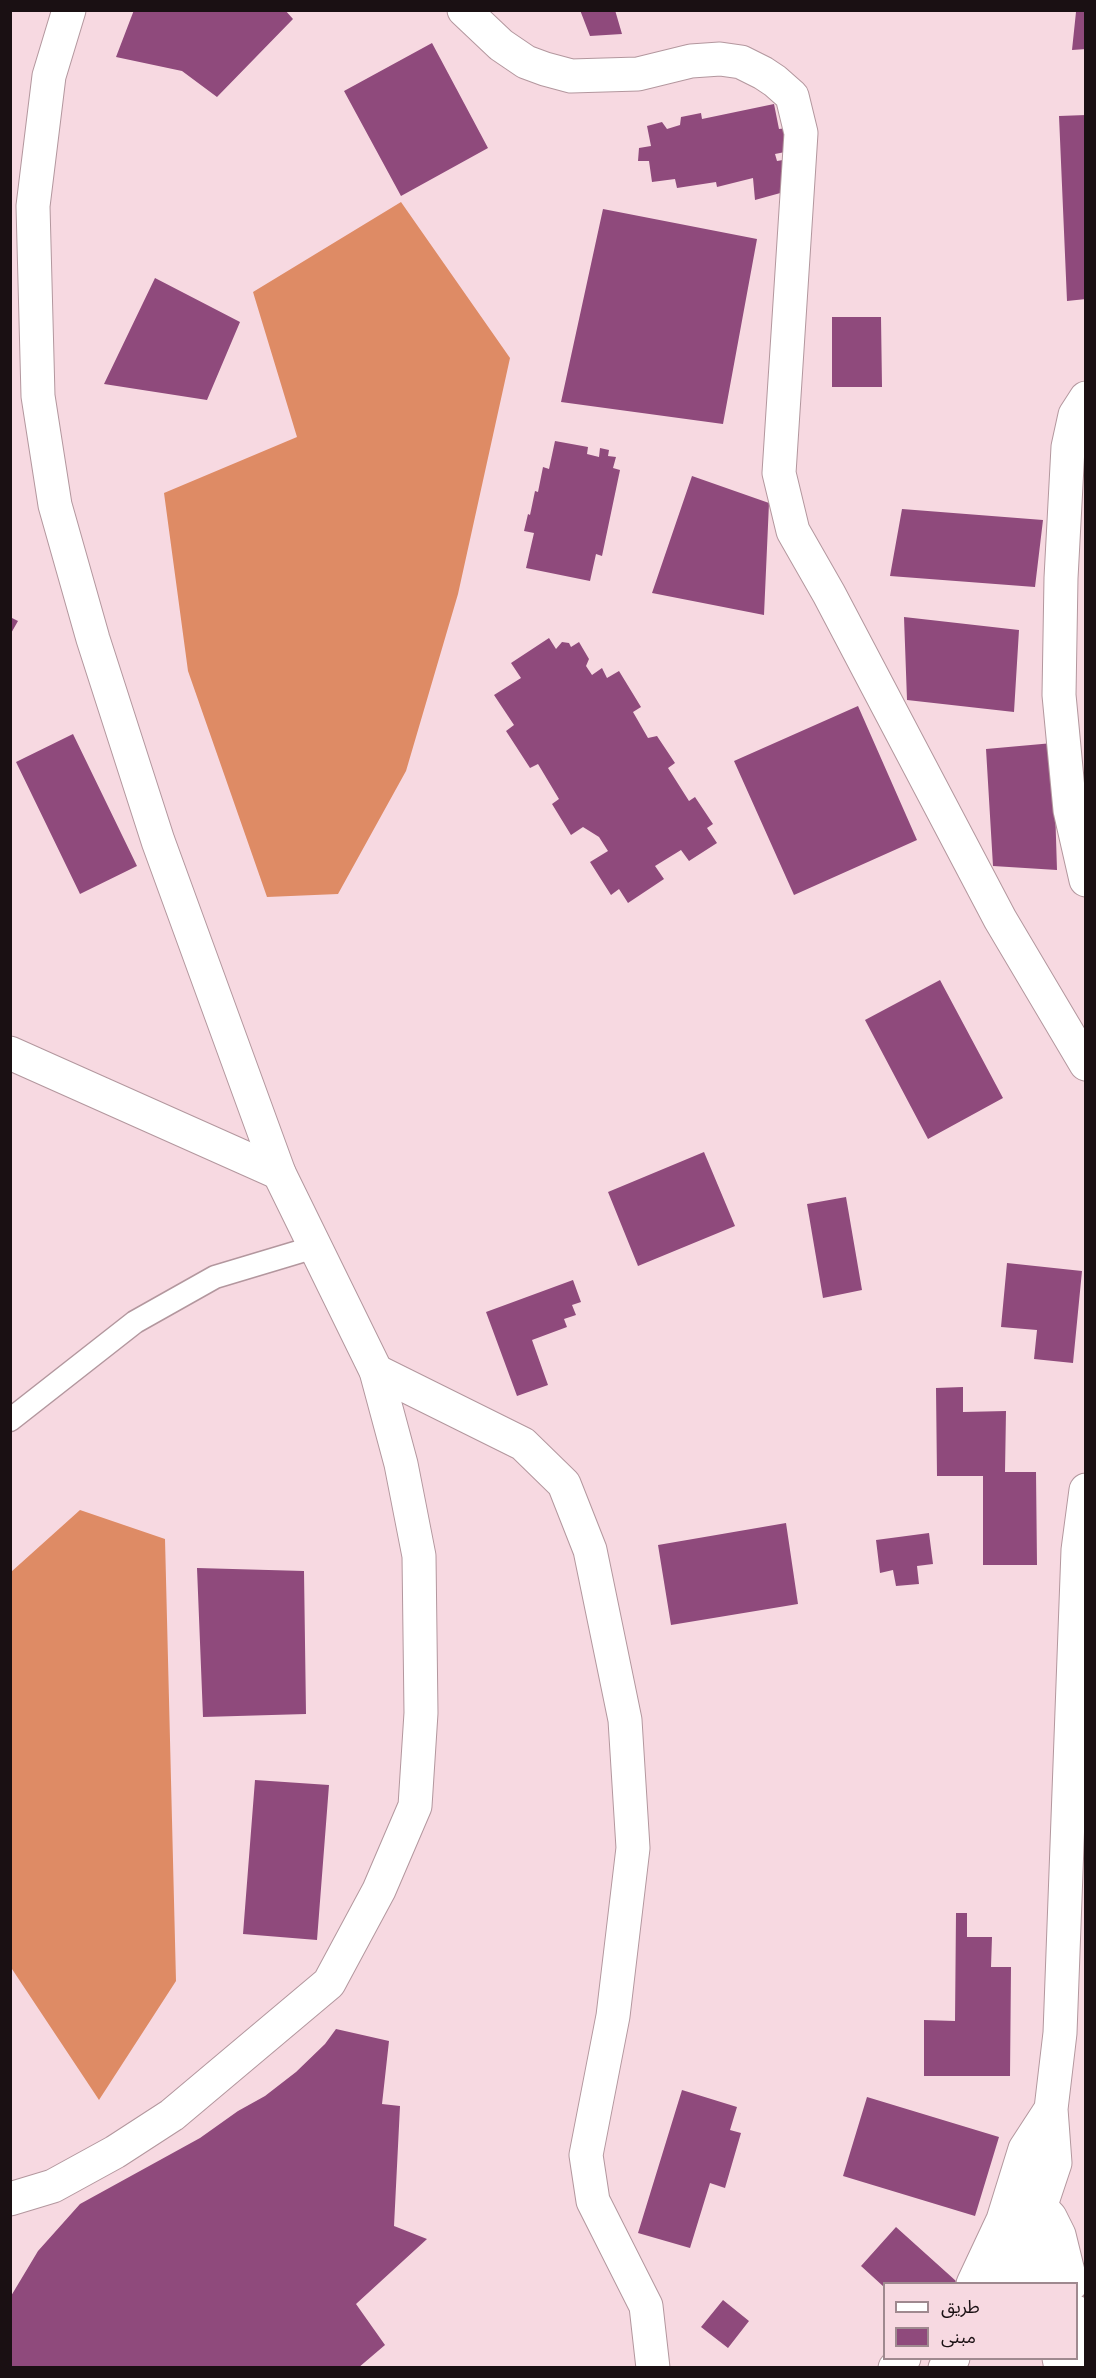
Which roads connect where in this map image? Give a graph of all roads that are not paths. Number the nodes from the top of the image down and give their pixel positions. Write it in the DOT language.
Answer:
graph roads {
  1 [pos="69,10"];
  2 [pos="464,10"];
  3 [pos="1086,398"];
  4 [pos="1086,879"];
  5 [pos="10,1053"];
  6 [pos="1086,1064"];
  7 [pos="279,1173"];
  8 [pos="315,1247"];
  9 [pos="376,1371"];
  10 [pos="10,1420"];
  11 [pos="1086,1490"];
  12 [pos="1051,2109"];
  13 [pos="1015,2181"];
  14 [pos="10,2199"];
  15 [pos="1041,2205"];
  16 [pos="1014,2229"];
  17 [pos="974,2282"];
  18 [pos="1007,2282"];
  19 [pos="1041,2282"];
  20 [pos="1071,2282"];
  21 [pos="1078,2317"];
  22 [pos="1086,2359"];
  23 [pos="653,2367"];
  1 -- 7 [label="street"];
  2 -- 6 [label="street"];
  3 -- 4 [label="street"];
  5 -- 7 [label="street"];
  7 -- 8 [label="street"];
  8 -- 9 [label="street"];
  8 -- 10 [label="lane"];
  9 -- 14 [label="street"];
  9 -- 23 [label="street"];
  11 -- 12 [label="street"];
  12 -- 13 [label="street"];
  12 -- 15 [label="street"];
  13 -- 15 [label="street"];
  13 -- 16 [label="street"];
  15 -- 16 [label="street"];
  15 -- 20 [label="street"];
  16 -- 17 [label="street"];
  16 -- 18 [label="street"];
  16 -- 19 [label="street"];
  21 -- 22 [label="street"];
}
